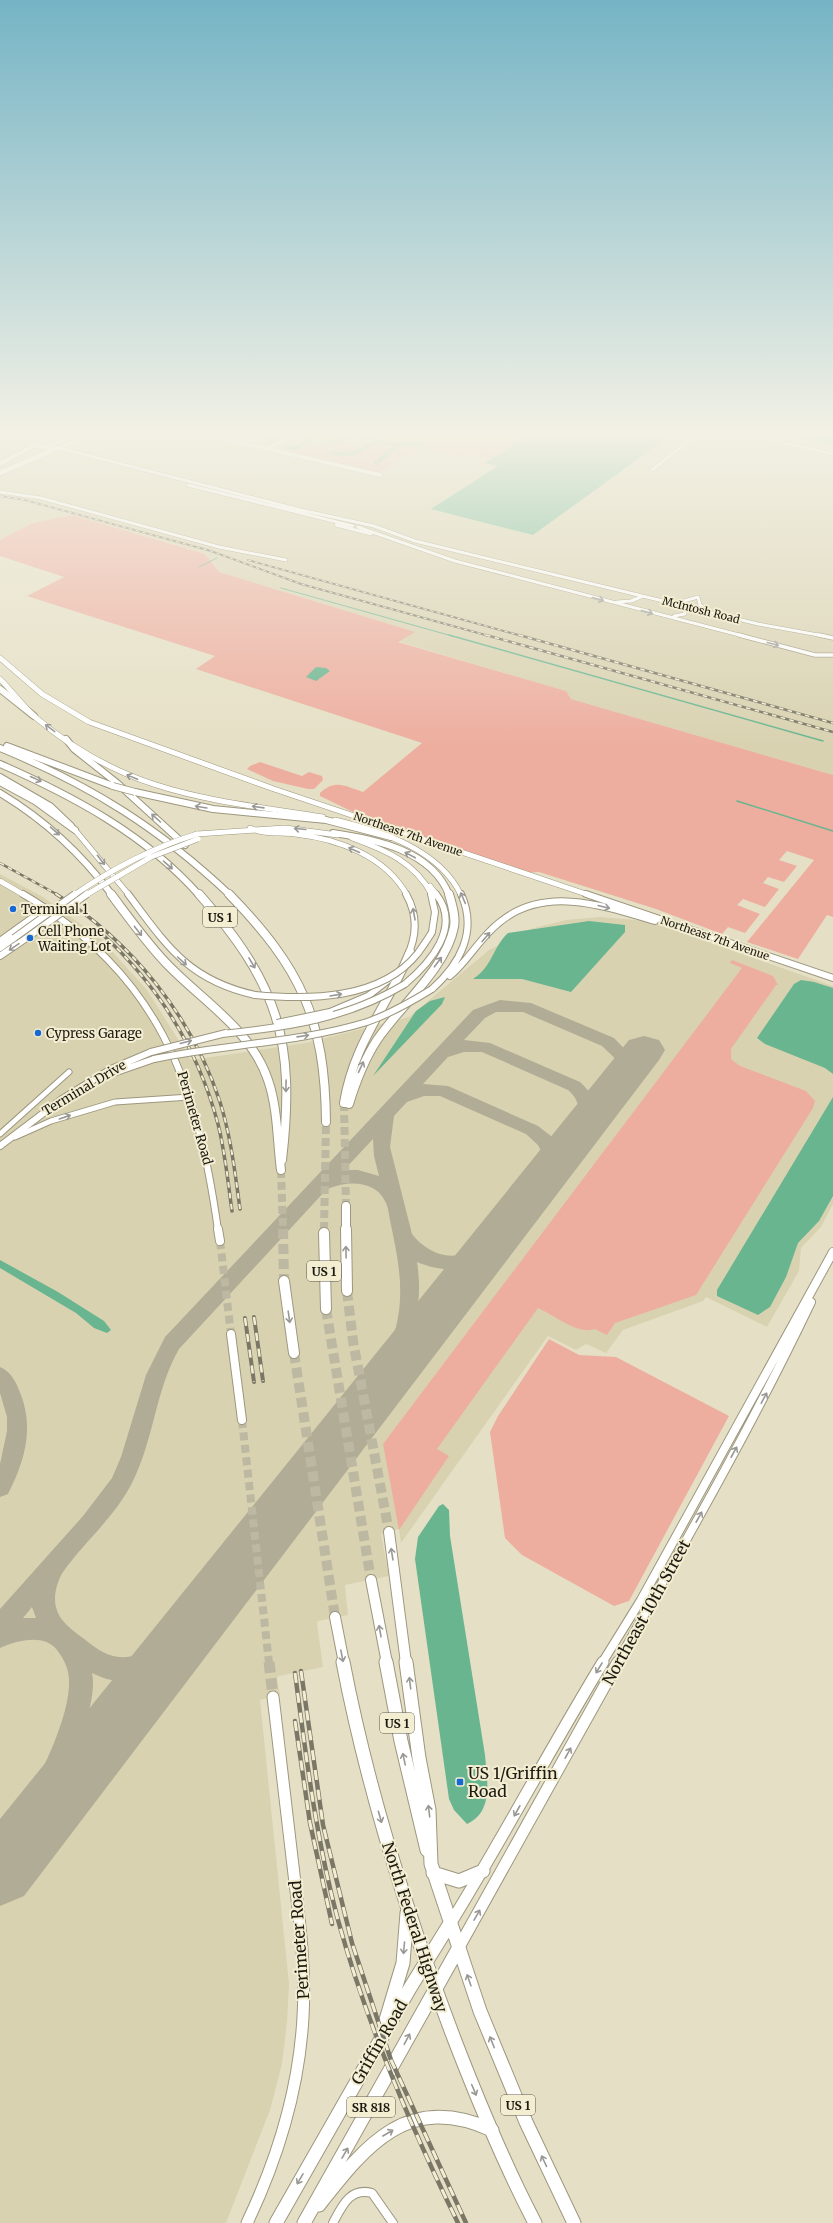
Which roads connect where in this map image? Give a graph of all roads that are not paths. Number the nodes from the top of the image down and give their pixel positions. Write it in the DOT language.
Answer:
graph roads {
  1 [pos="193,540"];
  2 [pos="395,540"];
  3 [pos="396,540"];
  4 [pos="412,540"];
  5 [pos="400,541"];
  6 [pos="469,553"];
  7 [pos="286,560"];
  8 [pos="473,565"];
  9 [pos="643,596"];
  10 [pos="653,599"];
  11 [pos="610,602"];
  12 [pos="674,604"];
  13 [pos="719,615"];
  14 [pos="663,616"];
  15 [pos="833,638"];
  16 [pos="815,655"];
  17 [pos="833,655"];
  18 [pos="0,658"];
  19 [pos="833,658"];
  20 [pos="0,679"];
  21 [pos="0,689"];
  22 [pos="34,716"];
  23 [pos="66,740"];
  24 [pos="0,743"];
  25 [pos="0,748"];
  26 [pos="0,764"];
  27 [pos="0,777"];
  28 [pos="0,782"];
  29 [pos="0,793"];
  30 [pos="250,828"];
  31 [pos="75,830"];
  32 [pos="333,833"];
  33 [pos="197,836"];
  34 [pos="391,837"];
  35 [pos="0,881"];
  36 [pos="425,881"];
  37 [pos="230,896"];
  38 [pos="46,908"];
  39 [pos="0,941"];
  40 [pos="734,944"];
  41 [pos="0,948"];
  42 [pos="410,952"];
  43 [pos="0,956"];
  44 [pos="833,978"];
  45 [pos="438,984"];
  46 [pos="222,1034"];
  47 [pos="153,1055"];
  48 [pos="69,1072"];
  49 [pos="192,1097"];
  50 [pos="326,1122"];
  51 [pos="0,1134"];
  52 [pos="2,1145"];
  53 [pos="281,1170"];
  54 [pos="346,1206"];
  55 [pos="324,1233"];
  56 [pos="220,1240"];
  57 [pos="833,1252"];
  58 [pos="825,1269"];
  59 [pos="284,1281"];
  60 [pos="348,1291"];
  61 [pos="326,1310"];
  62 [pos="232,1334"];
  63 [pos="294,1353"];
  64 [pos="745,1415"];
  65 [pos="242,1420"];
  66 [pos="745,1433"];
  67 [pos="389,1532"];
  68 [pos="665,1567"];
  69 [pos="371,1580"];
  70 [pos="335,1617"];
  71 [pos="273,1697"];
  72 [pos="432,1869"];
  73 [pos="483,1871"];
  74 [pos="407,1909"];
  75 [pos="450,1925"];
  76 [pos="458,1949"];
  77 [pos="425,1962"];
  78 [pos="435,1989"];
  79 [pos="382,2036"];
  80 [pos="492,2130"];
  81 [pos="247,2223"];
  82 [pos="276,2223"];
  83 [pos="305,2223"];
  84 [pos="333,2223"];
  85 [pos="393,2223"];
  86 [pos="535,2223"];
  87 [pos="574,2223"];
  1 -- 7 [label="street"];
  2 -- 5 [label="street, McIntosh Road"];
  3 -- 5 [label="street, McIntosh Road"];
  4 -- 6 [label="street, McIntosh Road"];
  5 -- 8 [label="street, McIntosh Road"];
  6 -- 8 [label="street"];
  6 -- 9 [label="street, McIntosh Road"];
  8 -- 11 [label="street, McIntosh Road, one-way"];
  9 -- 10 [label="street, McIntosh Road"];
  9 -- 11 [label="street"];
  10 -- 12 [label="street, McIntosh Road"];
  10 -- 14 [label="street"];
  11 -- 14 [label="street, McIntosh Road, one-way"];
  12 -- 13 [label="street, McIntosh Road"];
  12 -- 13 [label="street"];
  13 -- 15 [label="street, McIntosh Road"];
  14 -- 16 [label="street, McIntosh Road, one-way"];
  16 -- 17 [label="street, McIntosh Road"];
  16 -- 19 [label="street"];
  18 -- 40 [label="street, Northeast 7th Avenue"];
  20 -- 22 [label="street"];
  21 -- 22 [label="highway"];
  23 -- 22 [label="street, one-way"];
  34 -- 23 [label="street, one-way"];
  37 -- 23 [label="main road, one-way"];
  34 -- 24 [label="main road, one-way, bridge"];
  25 -- 37 [label="main road, US 1"];
  26 -- 53 [label="main road, US 1, one-way"];
  27 -- 31 [label="main road"];
  28 -- 31 [label="highway"];
  29 -- 53 [label="highway, one-way"];
  32 -- 30 [label="street, one-way"];
  30 -- 33 [label="street"];
  42 -- 30 [label="street, one-way"];
  31 -- 36 [label="street, one-way, bridge"];
  32 -- 36 [label="street"];
  42 -- 32 [label="main road, one-way"];
  33 -- 41 [label="street, bridge"];
  33 -- 43 [label="street, one-way, bridge"];
  45 -- 34 [label="street, one-way"];
  35 -- 38 [label="street, Perimeter Road"];
  36 -- 46 [label="street, bridge"];
  37 -- 50 [label="main road, US 1"];
  38 -- 39 [label="street"];
  38 -- 49 [label="street, Perimeter Road"];
  40 -- 44 [label="street, Northeast 7th Avenue"];
  45 -- 40 [label="street, one-way"];
  42 -- 46 [label="street, bridge"];
  47 -- 45 [label="street, one-way, bridge"];
  47 -- 46 [label="street, one-way, bridge"];
  47 -- 52 [label="street, Terminal Drive"];
  48 -- 51 [label="street"];
  52 -- 49 [label="street, one-way"];
  49 -- 56 [label="street, Perimeter Road"];
  60 -- 54 [label="main road, one-way"];
  55 -- 61 [label="main road, US 1"];
  57 -- 58 [label="street, Northeast 10th Street"];
  58 -- 64 [label="street, Northeast 10th Street"];
  66 -- 58 [label="street, Northeast 10th Street, one-way"];
  59 -- 63 [label="main road, one-way"];
  62 -- 65 [label="street"];
  64 -- 66 [label="street"];
  64 -- 68 [label="street, Northeast 10th Street"];
  68 -- 66 [label="street, Northeast 10th Street, one-way"];
  72 -- 67 [label="main road, one-way"];
  68 -- 73 [label="street, Northeast 10th Street, one-way"];
  76 -- 68 [label="street, Northeast 10th Street, one-way"];
  72 -- 69 [label="main road, US 1, one-way"];
  70 -- 74 [label="main road, North Federal Highway / US 1, one-way"];
  71 -- 81 [label="street, Perimeter Road"];
  72 -- 73 [label="main road"];
  72 -- 75 [label="main road, US 1"];
  73 -- 75 [label="street, Northeast 10th Street"];
  74 -- 77 [label="main road, North Federal Highway / US 1"];
  74 -- 79 [label="main road, one-way"];
  75 -- 76 [label="main road, US 1"];
  75 -- 77 [label="main road, Griffin Road / SR 818"];
  76 -- 78 [label="main road, Griffin Road / SR 818"];
  87 -- 76 [label="main road, US 1, one-way"];
  77 -- 78 [label="main road, North Federal Highway / US 1"];
  77 -- 79 [label="main road, Griffin Road / SR 818"];
  78 -- 80 [label="main road, North Federal Highway / US 1, one-way"];
  83 -- 78 [label="main road, Griffin Road / SR 818, one-way"];
  79 -- 82 [label="main road, Griffin Road / SR 818, one-way"];
  83 -- 80 [label="main road, one-way"];
  80 -- 86 [label="main road, North Federal Highway / US 1"];
  84 -- 85 [label="street"];
}
